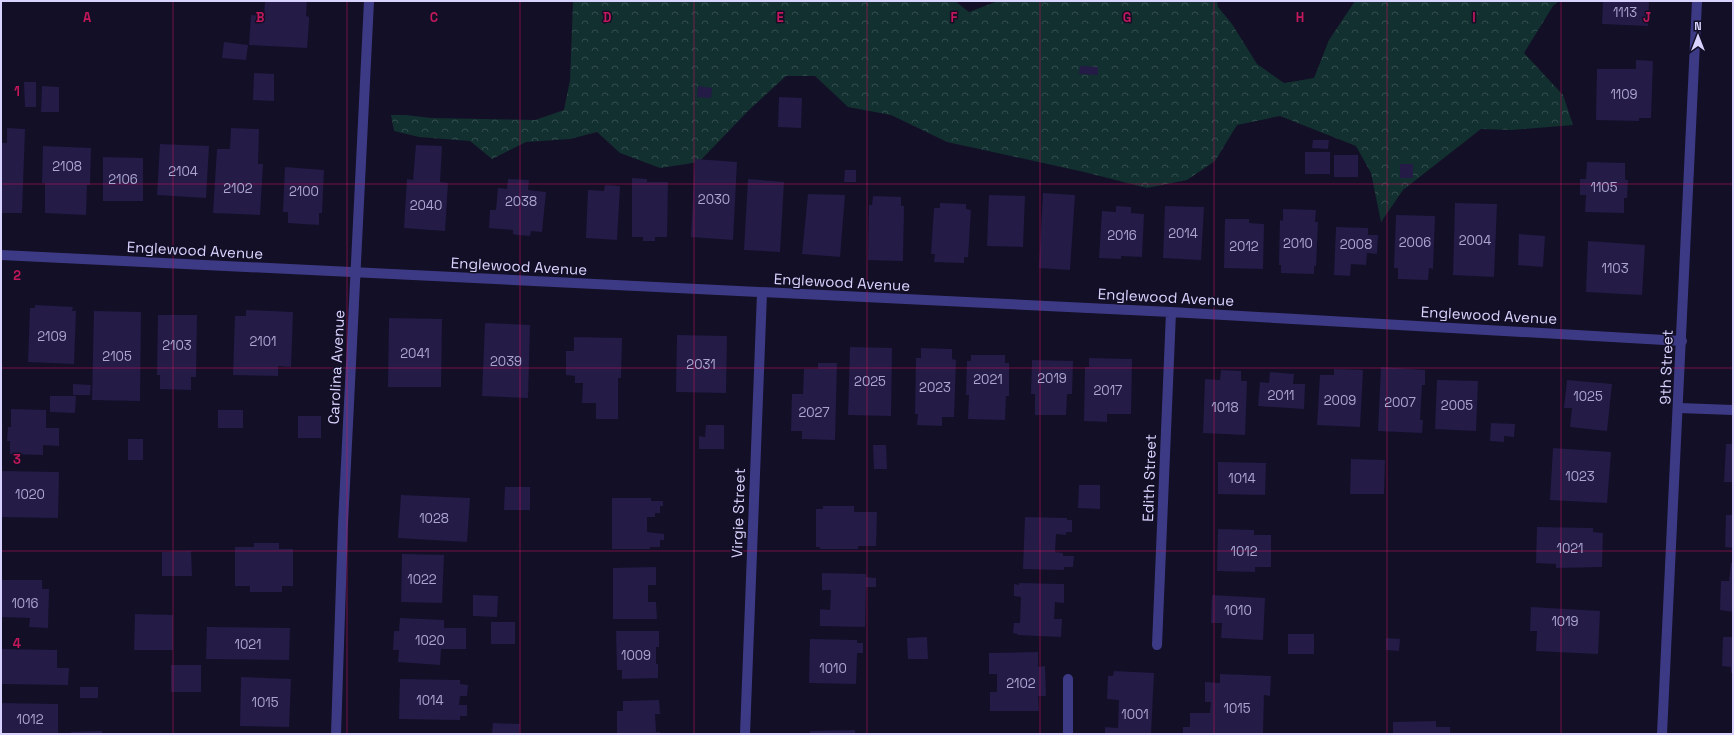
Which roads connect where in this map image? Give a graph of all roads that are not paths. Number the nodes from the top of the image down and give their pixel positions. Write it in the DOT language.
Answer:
graph roads {
  1 [pos="369,1"];
  2 [pos="1697,1"];
  3 [pos="1,255"];
  4 [pos="356,273"];
  5 [pos="762,293"];
  6 [pos="1171,312"];
  7 [pos="1682,341"];
  8 [pos="1679,408"];
  9 [pos="1733,410"];
  10 [pos="1157,645"];
  11 [pos="1068,679"];
  12 [pos="336,734"];
  13 [pos="745,734"];
  14 [pos="1068,734"];
  15 [pos="1662,734"];
  1 -- 4 [label="street, Carolina Avenue"];
  2 -- 7 [label="street, 9th Street"];
  3 -- 4 [label="street, Englewood Avenue"];
  4 -- 5 [label="street, Englewood Avenue"];
  4 -- 12 [label="street, Carolina Avenue"];
  5 -- 6 [label="street, Englewood Avenue"];
  5 -- 13 [label="street, Virgie Street"];
  6 -- 7 [label="street, Englewood Avenue"];
  6 -- 10 [label="street, Edith Street"];
  7 -- 8 [label="street, 9th Street"];
  8 -- 9 [label="street"];
  8 -- 15 [label="street, 9th Street"];
  11 -- 14 [label="street"];
}
